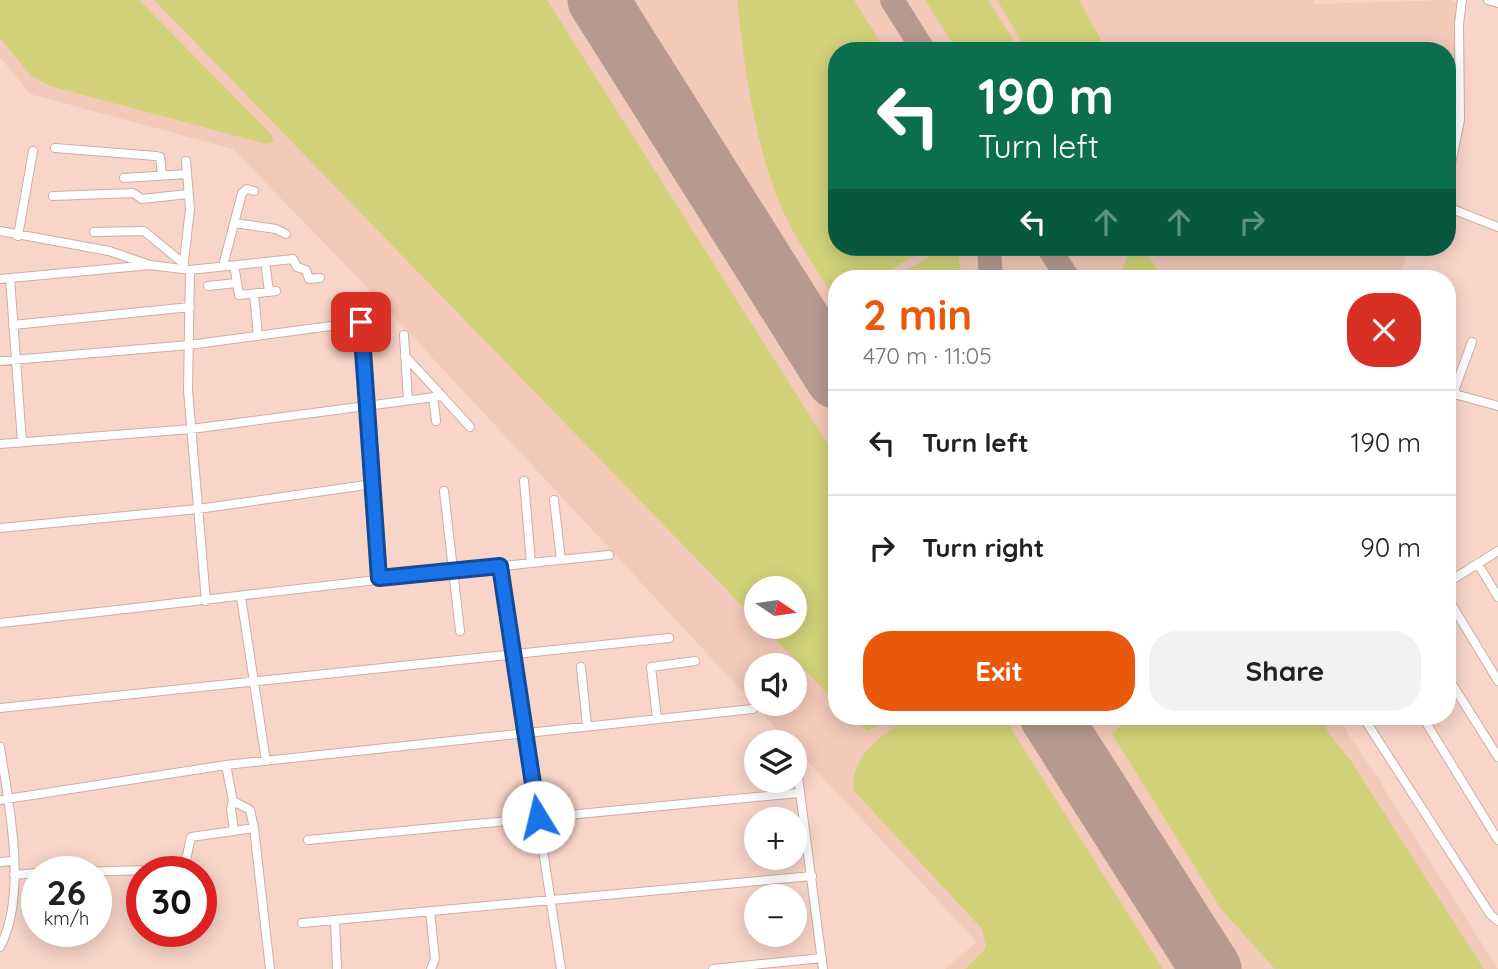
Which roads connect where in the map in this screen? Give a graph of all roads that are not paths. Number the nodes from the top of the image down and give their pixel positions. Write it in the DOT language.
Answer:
graph roads {
  1 [pos="1462,0"];
  2 [pos="1488,0"];
  3 [pos="1498,3"];
  4 [pos="1456,139"];
  5 [pos="55,148"];
  6 [pos="33,151"];
  7 [pos="186,161"];
  8 [pos="187,174"];
  9 [pos="162,175"];
  10 [pos="124,177"];
  11 [pos="254,191"];
  12 [pos="188,194"];
  13 [pos="53,196"];
  14 [pos="1456,211"];
  15 [pos="234,223"];
  16 [pos="1498,227"];
  17 [pos="0,231"];
  18 [pos="94,232"];
  19 [pos="286,234"];
  20 [pos="18,236"];
  21 [pos="150,265"];
  22 [pos="186,267"];
  23 [pos="223,267"];
  24 [pos="266,269"];
  25 [pos="235,271"];
  26 [pos="320,278"];
  27 [pos="5,279"];
  28 [pos="236,283"];
  29 [pos="208,286"];
  30 [pos="254,294"];
  31 [pos="190,307"];
  32 [pos="13,325"];
  33 [pos="404,335"];
  34 [pos="258,336"];
  35 [pos="1472,342"];
  36 [pos="189,345"];
  37 [pos="405,356"];
  38 [pos="16,359"];
  39 [pos="0,360"];
  40 [pos="1456,386"];
  41 [pos="1456,393"];
  42 [pos="437,397"];
  43 [pos="408,400"];
  44 [pos="368,404"];
  45 [pos="1498,405"];
  46 [pos="436,421"];
  47 [pos="470,427"];
  48 [pos="191,429"];
  49 [pos="22,442"];
  50 [pos="0,444"];
  51 [pos="524,481"];
  52 [pos="373,484"];
  53 [pos="444,491"];
  54 [pos="554,500"];
  55 [pos="198,509"];
  56 [pos="0,528"];
  57 [pos="1498,551"];
  58 [pos="609,555"];
  59 [pos="561,560"];
  60 [pos="531,563"];
  61 [pos="1478,564"];
  62 [pos="500,566"];
  63 [pos="452,571"];
  64 [pos="1456,577"];
  65 [pos="379,578"];
  66 [pos="241,597"];
  67 [pos="1498,597"];
  68 [pos="206,601"];
  69 [pos="1456,612"];
  70 [pos="0,623"];
  71 [pos="460,631"];
  72 [pos="669,638"];
  73 [pos="513,652"];
  74 [pos="695,661"];
  75 [pos="581,667"];
  76 [pos="254,681"];
  77 [pos="1498,681"];
  78 [pos="1456,691"];
  79 [pos="0,708"];
  80 [pos="744,710"];
  81 [pos="657,719"];
  82 [pos="1367,725"];
  83 [pos="1427,725"];
  84 [pos="587,726"];
  85 [pos="525,732"];
  86 [pos="0,747"];
  87 [pos="1498,757"];
  88 [pos="266,761"];
  89 [pos="226,765"];
  90 [pos="799,793"];
  91 [pos="4,800"];
  92 [pos="233,801"];
  93 [pos="538,817"];
  94 [pos="254,828"];
  95 [pos="234,831"];
  96 [pos="308,840"];
  97 [pos="1498,841"];
  98 [pos="186,856"];
  99 [pos="13,861"];
  100 [pos="0,862"];
  101 [pos="21,874"];
  102 [pos="14,875"];
  103 [pos="812,876"];
  104 [pos="551,900"];
  105 [pos="430,911"];
  106 [pos="335,920"];
  107 [pos="1498,921"];
  108 [pos="302,923"];
  109 [pos="0,947"];
  110 [pos="822,958"];
  111 [pos="270,969"];
  112 [pos="337,969"];
  113 [pos="430,969"];
  114 [pos="561,969"];
  115 [pos="713,969"];
  116 [pos="823,969"];
  1 -- 4 [label="street"];
  2 -- 3 [label="street"];
  5 -- 9 [label="street"];
  6 -- 20 [label="street"];
  7 -- 8 [label="street"];
  8 -- 9 [label="street"];
  8 -- 12 [label="street"];
  9 -- 10 [label="street"];
  11 -- 15 [label="street"];
  12 -- 13 [label="street"];
  12 -- 22 [label="street"];
  14 -- 16 [label="street"];
  15 -- 19 [label="street"];
  15 -- 23 [label="street"];
  17 -- 20 [label="street"];
  18 -- 22 [label="street"];
  20 -- 21 [label="street"];
  21 -- 22 [label="street"];
  21 -- 27 [label="street"];
  22 -- 23 [label="street"];
  22 -- 31 [label="street"];
  23 -- 26 [label="street"];
  24 -- 30 [label="street"];
  25 -- 28 [label="street"];
  27 -- 32 [label="street"];
  28 -- 29 [label="street"];
  28 -- 30 [label="street"];
  30 -- 34 [label="street"];
  31 -- 32 [label="street"];
  31 -- 36 [label="street"];
  32 -- 38 [label="street"];
  33 -- 37 [label="street"];
  34 -- 36 [label="street"];
  34 -- 44 [label="street"];
  35 -- 40 [label="street"];
  36 -- 38 [label="street"];
  36 -- 48 [label="street"];
  37 -- 42 [label="street"];
  37 -- 43 [label="street"];
  38 -- 39 [label="street"];
  38 -- 49 [label="street"];
  41 -- 45 [label="street"];
  42 -- 43 [label="street"];
  42 -- 46 [label="street"];
  42 -- 47 [label="street"];
  43 -- 44 [label="street"];
  44 -- 48 [label="street"];
  44 -- 52 [label="street"];
  48 -- 49 [label="street"];
  48 -- 55 [label="street"];
  49 -- 50 [label="street"];
  51 -- 60 [label="street"];
  52 -- 55 [label="street"];
  52 -- 65 [label="street"];
  53 -- 63 [label="street"];
  54 -- 59 [label="street"];
  55 -- 56 [label="street"];
  55 -- 68 [label="street"];
  57 -- 61 [label="street"];
  58 -- 59 [label="street"];
  59 -- 60 [label="street"];
  60 -- 62 [label="street"];
  61 -- 64 [label="street"];
  61 -- 67 [label="street"];
  62 -- 63 [label="street"];
  62 -- 73 [label="street"];
  63 -- 65 [label="street"];
  63 -- 71 [label="street"];
  65 -- 66 [label="street"];
  66 -- 68 [label="street"];
  66 -- 76 [label="street"];
  68 -- 70 [label="street"];
  69 -- 77 [label="street"];
  72 -- 73 [label="street"];
  73 -- 76 [label="street"];
  73 -- 85 [label="street"];
  74 -- 81 [label="street"];
  75 -- 84 [label="street"];
  76 -- 79 [label="street"];
  76 -- 88 [label="street"];
  78 -- 87 [label="street"];
  80 -- 81 [label="street"];
  81 -- 84 [label="street"];
  82 -- 107 [label="street"];
  83 -- 97 [label="street"];
  84 -- 85 [label="street"];
  85 -- 88 [label="street"];
  85 -- 93 [label="street"];
  86 -- 91 [label="street"];
  88 -- 89 [label="street"];
  89 -- 91 [label="street"];
  89 -- 92 [label="street"];
  90 -- 93 [label="street"];
  90 -- 103 [label="street"];
  91 -- 99 [label="street"];
  92 -- 94 [label="street"];
  92 -- 95 [label="street"];
  93 -- 96 [label="street"];
  93 -- 104 [label="street"];
  94 -- 95 [label="street"];
  94 -- 111 [label="street"];
  95 -- 98 [label="street"];
  99 -- 100 [label="street"];
  99 -- 102 [label="street"];
  101 -- 102 [label="street"];
  102 -- 109 [label="street"];
  103 -- 104 [label="street"];
  103 -- 110 [label="street"];
  104 -- 105 [label="street"];
  104 -- 114 [label="street"];
  105 -- 106 [label="street"];
  105 -- 113 [label="street"];
  106 -- 108 [label="street"];
  106 -- 112 [label="street"];
  110 -- 115 [label="street"];
  110 -- 116 [label="street"];
}
